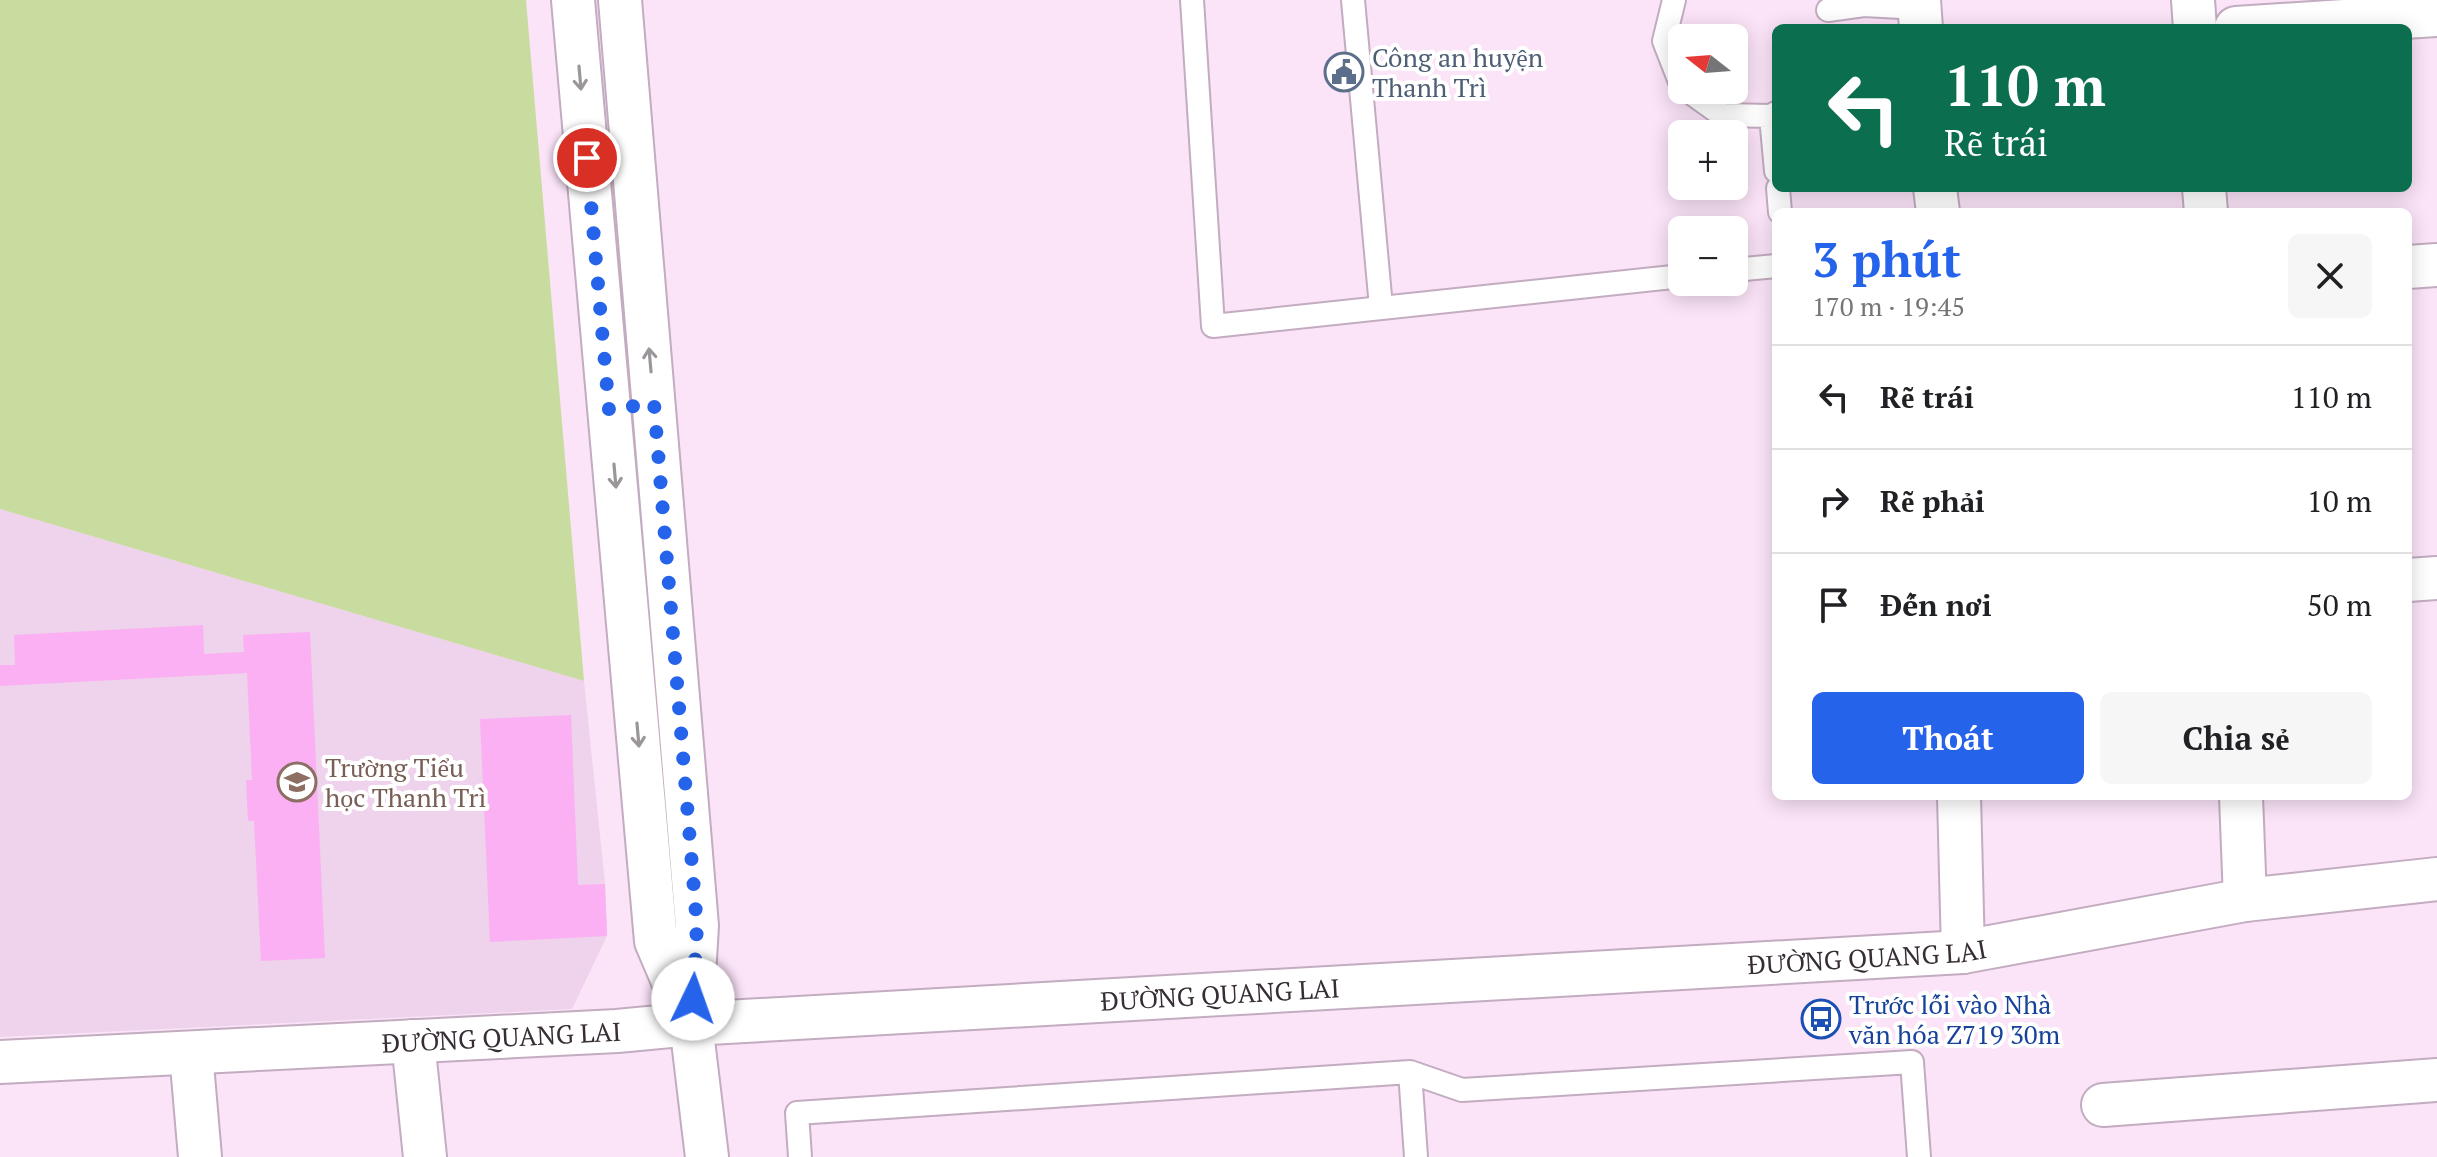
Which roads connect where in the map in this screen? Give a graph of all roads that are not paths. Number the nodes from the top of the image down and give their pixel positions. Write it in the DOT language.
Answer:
graph roads {
  1 [pos="573,0"];
  2 [pos="620,0"];
  3 [pos="1192,0"];
  4 [pos="1353,0"];
  5 [pos="1674,0"];
  6 [pos="2193,0"];
  7 [pos="2427,11"];
  8 [pos="1920,12"];
  9 [pos="1826,13"];
  10 [pos="1668,24"];
  11 [pos="2195,24"];
  12 [pos="2281,24"];
  13 [pos="1668,25"];
  14 [pos="1668,50"];
  15 [pos="1707,104"];
  16 [pos="1772,114"];
  17 [pos="2437,265"];
  18 [pos="1772,266"];
  19 [pos="2412,267"];
  20 [pos="1748,269"];
  21 [pos="1668,277"];
  22 [pos="1381,307"];
  23 [pos="654,403"];
  24 [pos="609,410"];
  25 [pos="2437,578"];
  26 [pos="2412,580"];
  27 [pos="1959,800"];
  28 [pos="2241,800"];
  29 [pos="2437,879"];
  30 [pos="2245,900"];
  31 [pos="1963,952"];
  32 [pos="691,1024"];
  33 [pos="413,1041"];
  34 [pos="191,1053"];
  35 [pos="0,1062"];
  36 [pos="1410,1072"];
  37 [pos="2437,1080"];
  38 [pos="2103,1105"];
  39 [pos="200,1157"];
  40 [pos="425,1157"];
  41 [pos="707,1157"];
  42 [pos="800,1157"];
  43 [pos="1416,1157"];
  44 [pos="1919,1157"];
  1 -- 24 [label="street, one-way"];
  23 -- 2 [label="street, one-way"];
  3 -- 22 [label="lane"];
  4 -- 22 [label="lane"];
  5 -- 10 [label="lane"];
  6 -- 11 [label="street"];
  7 -- 12 [label="street"];
  8 -- 9 [label="lane"];
  13 -- 14 [label="lane"];
  15 -- 16 [label="lane"];
  17 -- 19 [label="street"];
  18 -- 20 [label="lane"];
  21 -- 22 [label="lane"];
  23 -- 24 [label="street"];
  23 -- 32 [label="street"];
  24 -- 32 [label="street, one-way"];
  25 -- 26 [label="street"];
  27 -- 31 [label="street"];
  28 -- 30 [label="street"];
  29 -- 30 [label="street, ĐƯỜNG QUANG LAI"];
  30 -- 31 [label="street, ĐƯỜNG QUANG LAI"];
  31 -- 32 [label="street, ĐƯỜNG QUANG LAI"];
  32 -- 33 [label="street, ĐƯỜNG QUANG LAI"];
  32 -- 41 [label="street"];
  33 -- 34 [label="street, ĐƯỜNG QUANG LAI"];
  33 -- 40 [label="street"];
  34 -- 35 [label="street, ĐƯỜNG QUANG LAI"];
  34 -- 39 [label="street"];
  36 -- 42 [label="lane"];
  36 -- 43 [label="lane"];
  36 -- 44 [label="lane"];
  37 -- 38 [label="street"];
}
